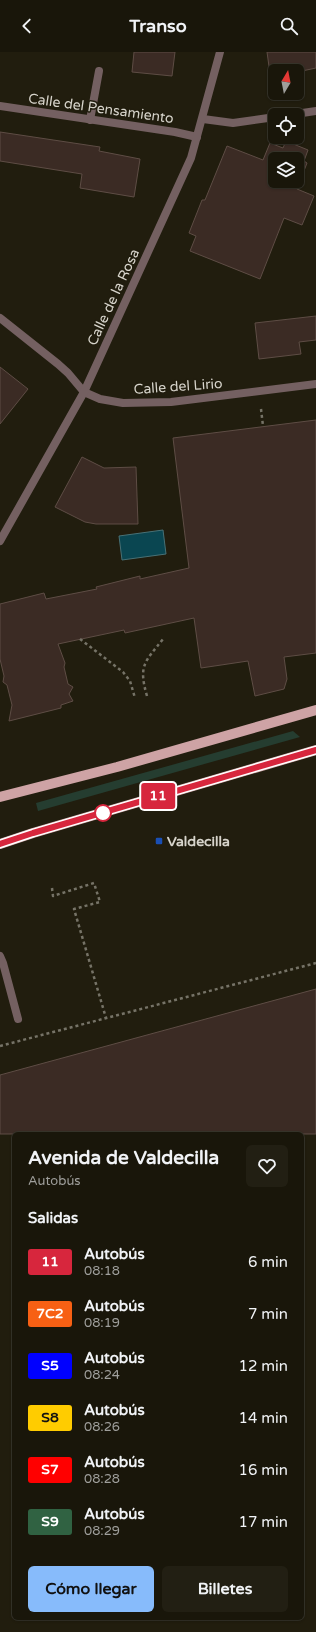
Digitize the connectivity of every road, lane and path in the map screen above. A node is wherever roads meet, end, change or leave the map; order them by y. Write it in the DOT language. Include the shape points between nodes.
graph roads {
  1 [pos="220,52"];
  2 [pos="99,71"];
  3 [pos="0,106"];
  4 [pos="316,111"];
  5 [pos="304,113"];
  6 [pos="268,118"];
  7 [pos="203,119"];
  8 [pos="90,120"];
  9 [pos="197,137"];
  10 [pos="0,318"];
  11 [pos="316,384"];
  12 [pos="84,392"];
  13 [pos="0,541"];
  14 [pos="80,638"];
  15 [pos="163,639"];
  16 [pos="147,696"];
  17 [pos="135,698"];
  18 [pos="316,710"];
  19 [pos="316,750"];
  20 [pos="0,797"];
  21 [pos="0,844"];
  22 [pos="52,888"];
  23 [pos="0,956"];
  24 [pos="316,963"];
  25 [pos="106,1018"];
  26 [pos="18,1019"];
  27 [pos="0,1046"];
  1 -- 7 [label="street, Calle de la Rosa"];
  2 -- 8 [label="street"];
  3 -- 8 [label="street, Calle del Pensamiento"];
  4 -- 5 [label="street"];
  6 -- 7 [label="street" via="233,123"];
  7 -- 9 [label="street, Calle de la Rosa"];
  8 -- 9 [label="street, Calle del Pensamiento"];
  9 -- 12 [label="street, Calle de la Rosa" via="191,158"];
  10 -- 12 [label="street, Calle del Lirio" via="58,364"];
  11 -- 12 [label="street, Calle del Lirio" via="171,402 123,403 100,399"];
  12 -- 13 [label="street, Calle de la Rosa"];
  14 -- 17 [label="path" via="123,672 130,681"];
  15 -- 16 [label="path" via="145,662 142,674"];
  18 -- 20 [label="main road" via="117,767"];
  19 -- 21 [label="main road"];
  22 -- 25 [label="path" via="53,896 94,883 100,902 74,909"];
  23 -- 26 [label="street"];
  24 -- 25 [label="path"];
  25 -- 27 [label="path"];
}
